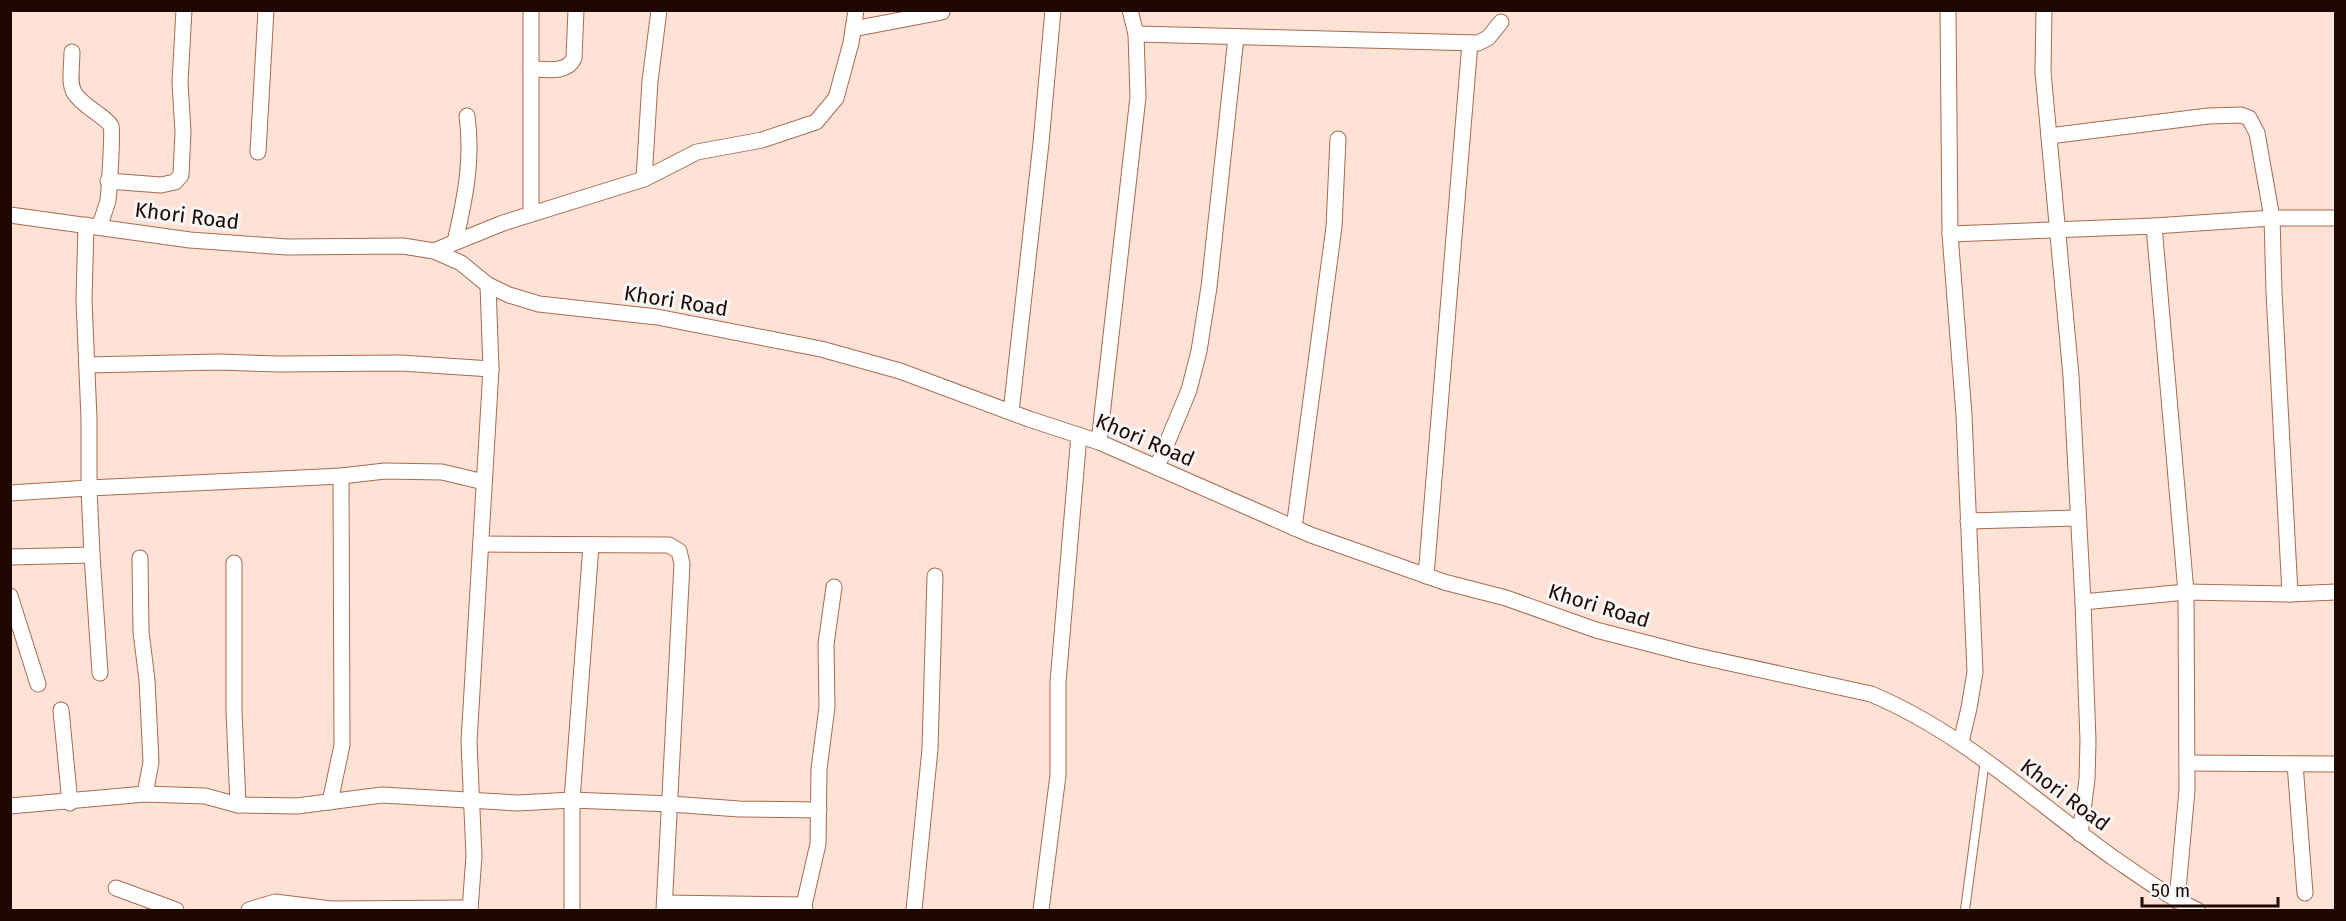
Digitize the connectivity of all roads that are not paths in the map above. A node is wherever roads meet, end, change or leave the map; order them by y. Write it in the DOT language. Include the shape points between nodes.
graph roads {
  1 [pos="184,10"];
  2 [pos="266,10"];
  3 [pos="531,10"];
  4 [pos="576,10"];
  5 [pos="659,10"];
  6 [pos="856,10"];
  7 [pos="1053,10"];
  8 [pos="1130,10"];
  9 [pos="1948,10"];
  10 [pos="2044,10"];
  11 [pos="942,12"];
  12 [pos="1501,22"];
  13 [pos="853,29"];
  14 [pos="1136,34"];
  15 [pos="1236,37"];
  16 [pos="1470,43"];
  17 [pos="72,52"];
  18 [pos="531,69"];
  19 [pos="467,116"];
  20 [pos="2049,136"];
  21 [pos="1338,139"];
  22 [pos="258,152"];
  23 [pos="644,179"];
  24 [pos="108,181"];
  25 [pos="531,214"];
  26 [pos="10,215"];
  27 [pos="2272,218"];
  28 [pos="2336,218"];
  29 [pos="93,226"];
  30 [pos="2154,226"];
  31 [pos="2057,230"];
  32 [pos="1950,234"];
  33 [pos="455,242"];
  34 [pos="434,250"];
  35 [pos="488,285"];
  36 [pos="87,365"];
  37 [pos="491,369"];
  38 [pos="1011,412"];
  39 [pos="1079,435"];
  40 [pos="1099,442"];
  41 [pos="1157,467"];
  42 [pos="341,476"];
  43 [pos="484,482"];
  44 [pos="89,488"];
  45 [pos="10,493"];
  46 [pos="2078,518"];
  47 [pos="1968,521"];
  48 [pos="1294,528"];
  49 [pos="481,544"];
  50 [pos="591,545"];
  51 [pos="92,555"];
  52 [pos="10,557"];
  53 [pos="140,558"];
  54 [pos="234,562"];
  55 [pos="935,576"];
  56 [pos="1426,576"];
  57 [pos="834,587"];
  58 [pos="2186,592"];
  59 [pos="2336,592"];
  60 [pos="2290,594"];
  61 [pos="10,596"];
  62 [pos="2082,602"];
  63 [pos="100,674"];
  64 [pos="38,684"];
  65 [pos="62,710"];
  66 [pos="1961,742"];
  67 [pos="1985,760"];
  68 [pos="2187,763"];
  69 [pos="2295,764"];
  70 [pos="2336,764"];
  71 [pos="145,794"];
  72 [pos="471,800"];
  73 [pos="572,800"];
  74 [pos="70,802"];
  75 [pos="330,802"];
  76 [pos="671,804"];
  77 [pos="238,805"];
  78 [pos="10,806"];
  79 [pos="819,810"];
  80 [pos="2080,834"];
  81 [pos="116,888"];
  82 [pos="2304,893"];
  83 [pos="2177,901"];
  84 [pos="664,907"];
  85 [pos="805,908"];
  86 [pos="470,909"];
  87 [pos="176,910"];
  88 [pos="249,910"];
  89 [pos="572,910"];
  90 [pos="914,910"];
  91 [pos="1041,910"];
  92 [pos="1965,910"];
  93 [pos="2197,910"];
  1 -- 24 [label="street" via="181,175 175,182 161,185"];
  2 -- 22 [label="street"];
  3 -- 18 [label="street"];
  4 -- 18 [label="street" via="571,65 563,69"];
  5 -- 23 [label="street"];
  6 -- 13 [label="street"];
  7 -- 38 [label="street"];
  8 -- 14 [label="street"];
  9 -- 32 [label="street"];
  10 -- 20 [label="street" via="2043,72"];
  11 -- 13 [label="street"];
  12 -- 16 [label="street" via="1488,38"];
  13 -- 23 [label="street" via="836,98 816,122 762,140 697,152"];
  14 -- 15 [label="street"];
  14 -- 40 [label="street" via="1138,97"];
  15 -- 16 [label="street"];
  15 -- 41 [label="street" via="1199,351 1189,390"];
  16 -- 56 [label="street"];
  17 -- 24 [label="street" via="73,93 111,127"];
  18 -- 25 [label="street"];
  19 -- 33 [label="street" via="469,168"];
  20 -- 27 [label="street" via="2241,115 2249,118 2257,133"];
  20 -- 31 [label="street"];
  21 -- 48 [label="street" via="1334,226"];
  23 -- 25 [label="street"];
  24 -- 29 [label="street" via="108,198"];
  25 -- 33 [label="street"];
  26 -- 29 [label="street, Khori Road"];
  27 -- 28 [label="street"];
  27 -- 30 [label="street"];
  27 -- 60 [label="street"];
  29 -- 34 [label="street, Khori Road" via="266,246 403,246"];
  29 -- 36 [label="street" via="84,300"];
  30 -- 31 [label="street"];
  30 -- 58 [label="street"];
  31 -- 32 [label="street"];
  31 -- 46 [label="street" via="2071,376"];
  32 -- 47 [label="street"];
  33 -- 34 [label="street"];
  34 -- 35 [label="street, Khori Road" via="461,263"];
  35 -- 37 [label="street"];
  35 -- 38 [label="street, Khori Road" via="539,304 657,317 822,348 900,371"];
  36 -- 37 [label="street" via="401,363"];
  36 -- 44 [label="street"];
  37 -- 43 [label="street"];
  38 -- 39 [label="street, Khori Road"];
  39 -- 40 [label="street, Khori Road"];
  39 -- 91 [label="street" via="1058,682 1058,775"];
  40 -- 41 [label="street, Khori Road"];
  41 -- 48 [label="street, Khori Road"];
  42 -- 43 [label="street" via="385,471 442,472"];
  42 -- 44 [label="street"];
  42 -- 75 [label="street" via="342,745"];
  43 -- 49 [label="street"];
  44 -- 45 [label="street"];
  44 -- 51 [label="street"];
  46 -- 47 [label="street"];
  46 -- 62 [label="street"];
  47 -- 66 [label="street" via="1975,672"];
  48 -- 56 [label="street, Khori Road"];
  49 -- 50 [label="street"];
  49 -- 72 [label="street" via="469,742"];
  50 -- 73 [label="street"];
  50 -- 76 [label="street" via="669,545 679,551 682,564"];
  51 -- 52 [label="street"];
  51 -- 63 [label="street"];
  53 -- 71 [label="street" via="151,762"];
  54 -- 77 [label="street" via="233,699"];
  55 -- 90 [label="street" via="930,749"];
  56 -- 66 [label="street, Khori Road" via="1506,598 1596,630 1871,694"];
  57 -- 79 [label="street" via="826,644 827,707 819,769"];
  58 -- 60 [label="street"];
  58 -- 62 [label="street"];
  58 -- 68 [label="street"];
  59 -- 60 [label="street"];
  61 -- 64 [label="street"];
  62 -- 80 [label="street" via="2088,741"];
  65 -- 74 [label="street"];
  66 -- 67 [label="street, Khori Road"];
  67 -- 80 [label="street, Khori Road"];
  67 -- 92 [label="lane"];
  68 -- 69 [label="street"];
  68 -- 83 [label="street"];
  69 -- 70 [label="street"];
  69 -- 82 [label="street"];
  71 -- 74 [label="street"];
  71 -- 77 [label="street" via="205,796"];
  72 -- 73 [label="street"];
  72 -- 75 [label="street" via="382,795"];
  72 -- 86 [label="street" via="474,856"];
  73 -- 76 [label="street"];
  73 -- 89 [label="street"];
  74 -- 78 [label="street"];
  75 -- 77 [label="street"];
  76 -- 79 [label="street" via="738,810"];
  76 -- 84 [label="street"];
  79 -- 85 [label="street" via="818,844"];
  80 -- 83 [label="street, Khori Road"];
  81 -- 87 [label="street"];
  83 -- 93 [label="street, Khori Road"];
  84 -- 85 [label="street"];
  86 -- 88 [label="street" via="331,909 275,902"];
}
